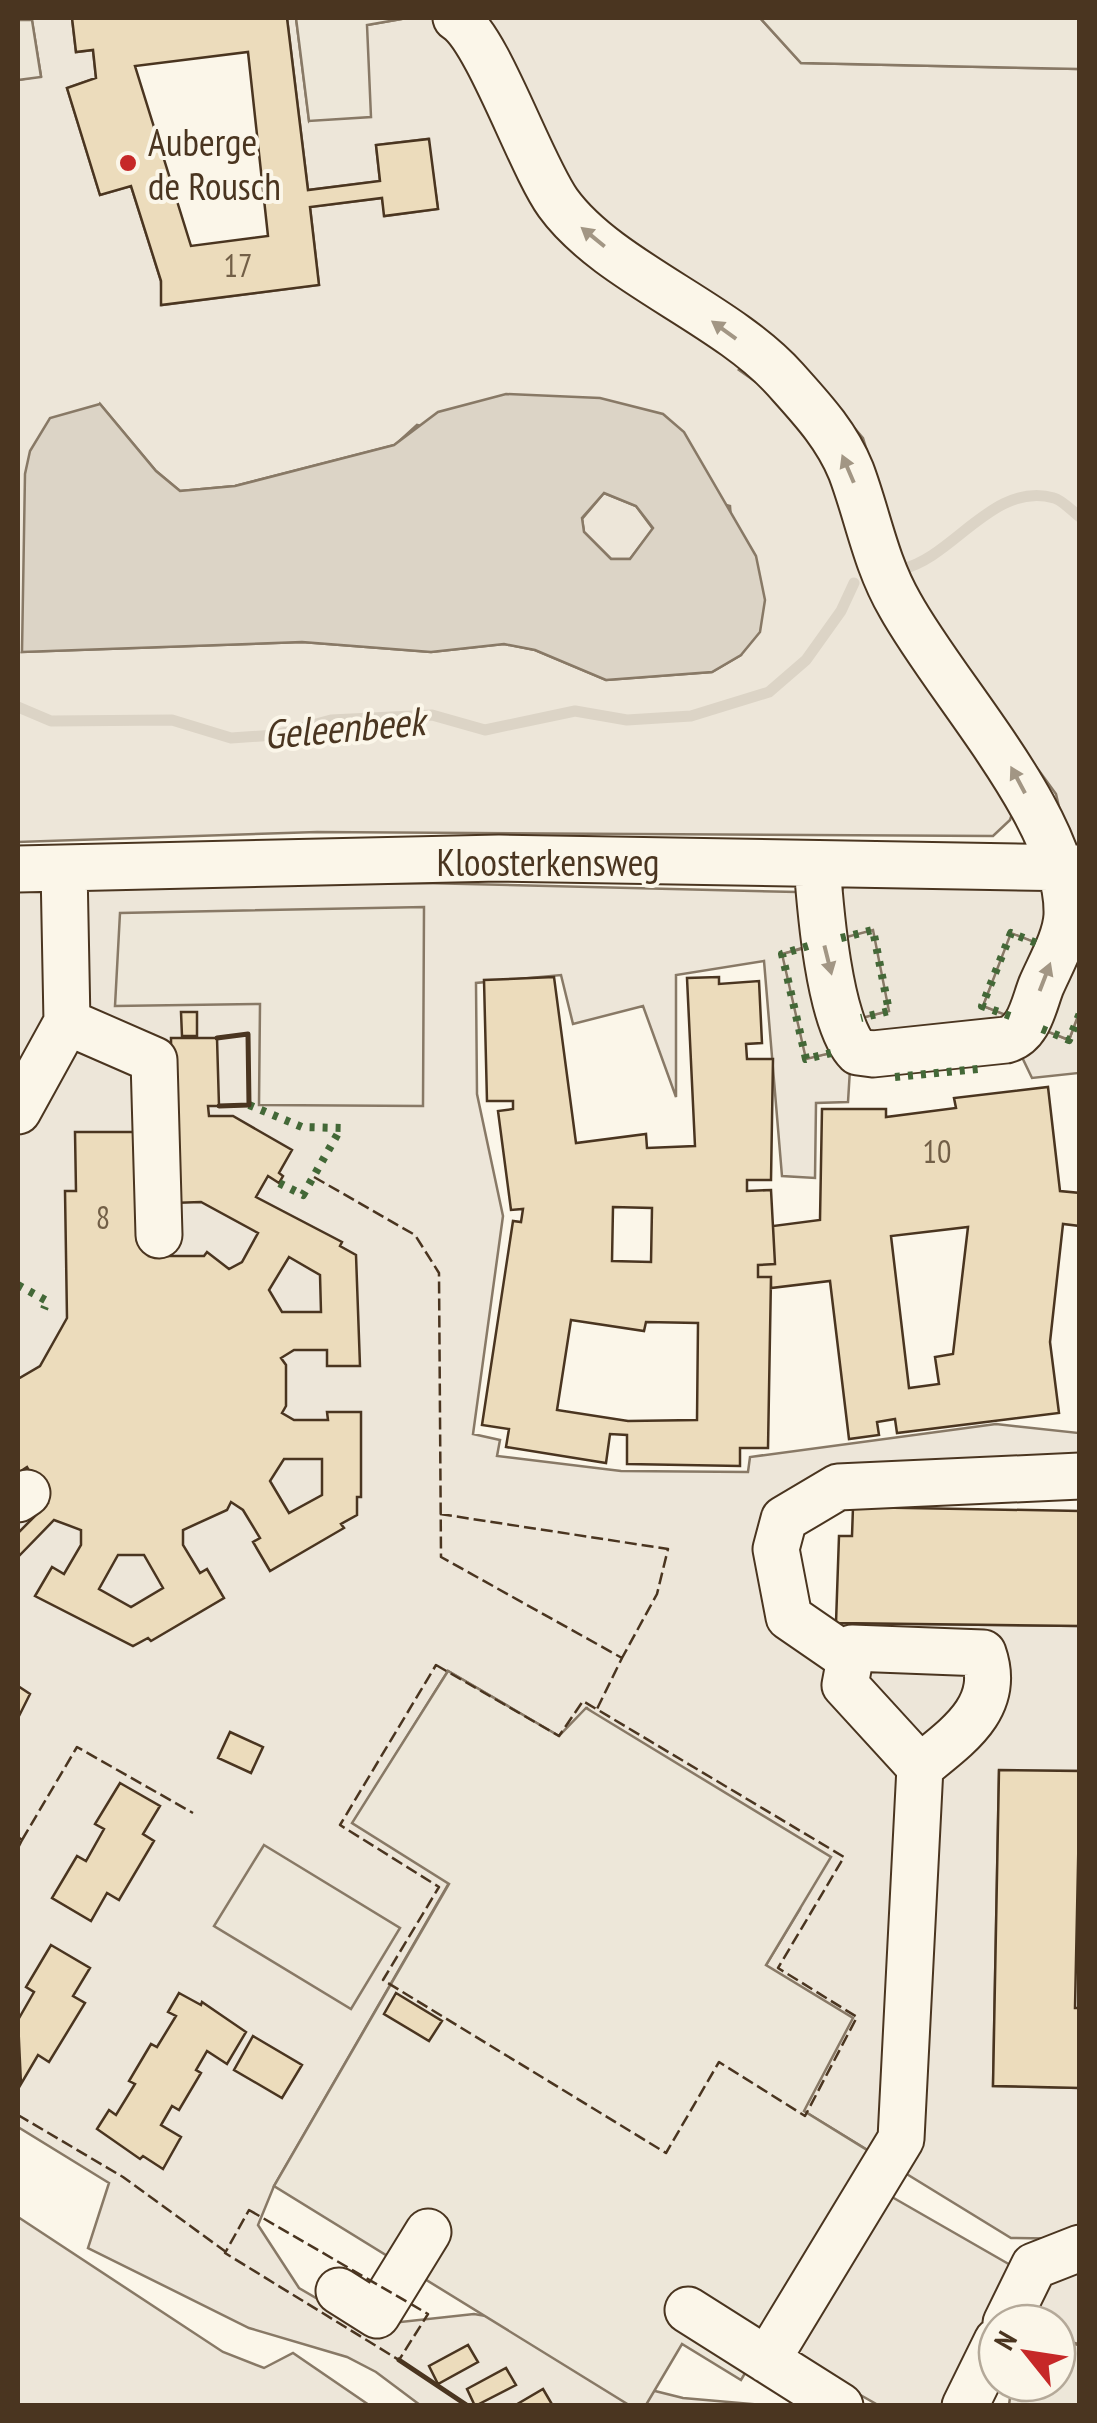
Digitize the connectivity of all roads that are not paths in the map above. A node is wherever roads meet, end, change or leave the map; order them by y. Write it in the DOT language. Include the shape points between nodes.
graph roads {
  1 [pos="456,18"];
  2 [pos="817,864"];
  3 [pos="64,868"];
  4 [pos="1069,868"];
  5 [pos="18,869"];
  6 [pos="67,1022"];
  7 [pos="18,1112"];
  8 [pos="159,1236"];
  9 [pos="1080,1476"];
  10 [pos="850,1659"];
  11 [pos="920,1767"];
  12 [pos="428,2232"];
  13 [pos="1080,2248"];
  14 [pos="339,2291"];
  15 [pos="1016,2303"];
  16 [pos="688,2310"];
  17 [pos="768,2360"];
  18 [pos="977,2382"];
  19 [pos="840,2406"];
  20 [pos="965,2406"];
  4 -- 1 [label="street, one-way" via="1012,769 900,607 829,429 774,367 588,235 558,202 482,53"];
  2 -- 3 [label="street, Kloosterkensweg" via="499,858"];
  2 -- 4 [label="street, Kloosterkensweg"];
  2 -- 4 [label="street, one-way" via="823,942 846,1035 858,1052 872,1054 1006,1040 1024,1030 1067,919"];
  3 -- 5 [label="street, Kloosterkensweg"];
  3 -- 6 [label="street"];
  6 -- 7 [label="street"];
  6 -- 8 [label="street" via="154,1060"];
  9 -- 10 [label="street" via="838,1486 784,1520 776,1549 789,1617"];
  10 -- 11 [label="street" via="846,1685"];
  10 -- 11 [label="street" via="852,1648 983,1652 991,1676 980,1712"];
  11 -- 17 [label="street" via="900,2138"];
  12 -- 14 [label="street" via="376,2315"];
  13 -- 15 [label="street" via="1034,2266"];
  16 -- 17 [label="street"];
  17 -- 19 [label="street"];
  18 -- 20 [label="street"];
}
